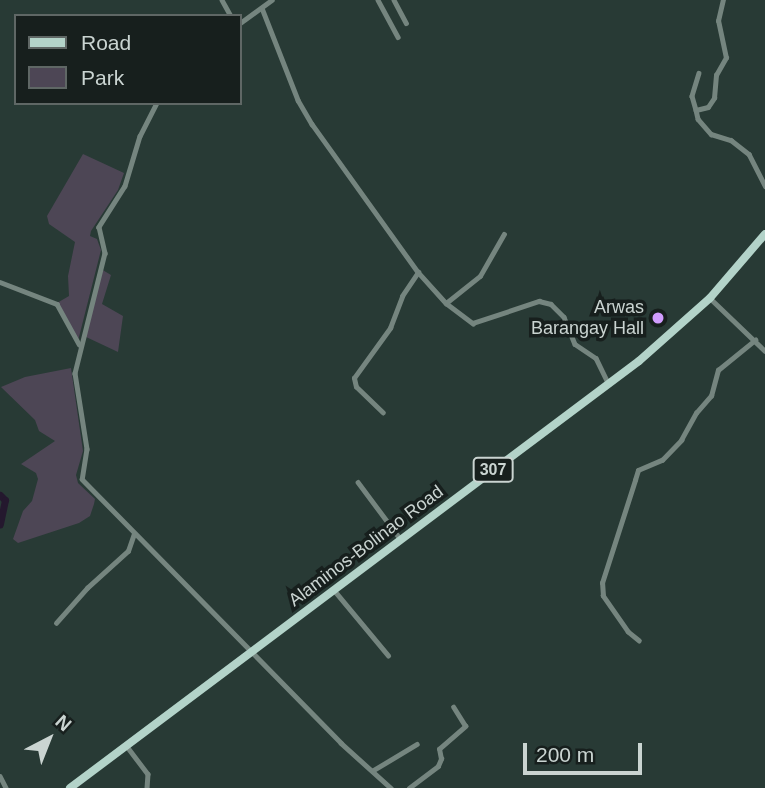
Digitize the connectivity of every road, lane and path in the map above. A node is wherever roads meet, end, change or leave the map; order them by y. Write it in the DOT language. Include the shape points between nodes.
graph roads {
  1 [pos="272,0"];
  2 [pos="378,0"];
  3 [pos="394,0"];
  4 [pos="723,0"];
  5 [pos="261,8"];
  6 [pos="242,22"];
  7 [pos="406,23"];
  8 [pos="398,37"];
  9 [pos="699,73"];
  10 [pos="156,105"];
  11 [pos="696,110"];
  12 [pos="765,186"];
  13 [pos="504,234"];
  14 [pos="765,234"];
  15 [pos="418,272"];
  16 [pos="0,282"];
  17 [pos="709,298"];
  18 [pos="446,303"];
  19 [pos="755,340"];
  20 [pos="80,345"];
  21 [pos="765,351"];
  22 [pos="609,383"];
  23 [pos="383,413"];
  24 [pos="358,482"];
  25 [pos="135,533"];
  26 [pos="401,540"];
  27 [pos="334,590"];
  28 [pos="56,623"];
  29 [pos="639,641"];
  30 [pos="252,651"];
  31 [pos="388,655"];
  32 [pos="453,707"];
  33 [pos="417,744"];
  34 [pos="126,745"];
  35 [pos="372,771"];
  36 [pos="0,776"];
  37 [pos="6,788"];
  38 [pos="69,788"];
  39 [pos="147,788"];
  40 [pos="391,788"];
  41 [pos="409,788"];
  1 -- 5 [label="street"];
  2 -- 8 [label="street"];
  3 -- 7 [label="street"];
  4 -- 11 [label="street" via="718,21 726,58 716,75 714,98 708,107"];
  5 -- 6 [label="street"];
  5 -- 15 [label="street" via="312,124"];
  9 -- 11 [label="street" via="692,96"];
  10 -- 20 [label="street" via="140,136 125,186 99,227 105,253"];
  11 -- 12 [label="street" via="711,134 731,140 749,154"];
  13 -- 18 [label="street" via="480,276"];
  14 -- 17 [label="main road, Alaminos-Bolinao Road / 307"];
  15 -- 18 [label="street"];
  15 -- 23 [label="street" via="402,296 390,328 354,379 356,387"];
  16 -- 20 [label="street" via="57,304"];
  17 -- 19 [label="street"];
  17 -- 22 [label="main road, Alaminos-Bolinao Road / 307"];
  18 -- 22 [label="street" via="473,323 539,301 551,304 564,317 575,344 598,361"];
  19 -- 21 [label="street"];
  19 -- 29 [label="street" via="718,370 711,396 681,440 662,460 638,470 602,583 603,596"];
  20 -- 25 [label="street" via="75,373 87,449 82,479"];
  22 -- 26 [label="main road, Alaminos-Bolinao Road / 307"];
  24 -- 26 [label="street"];
  25 -- 28 [label="street" via="128,551"];
  25 -- 30 [label="street"];
  26 -- 27 [label="main road, Alaminos-Bolinao Road / 307"];
  27 -- 30 [label="main road, Alaminos-Bolinao Road / 307"];
  27 -- 31 [label="street"];
  30 -- 34 [label="main road, Alaminos-Bolinao Road / 307"];
  30 -- 35 [label="street"];
  32 -- 41 [label="street" via="465,726 439,749 442,759 438,766"];
  33 -- 35 [label="street"];
  34 -- 38 [label="main road, Alaminos-Bolinao Road / 307"];
  34 -- 39 [label="street" via="148,775"];
  35 -- 40 [label="street"];
  36 -- 37 [label="street"];
}
